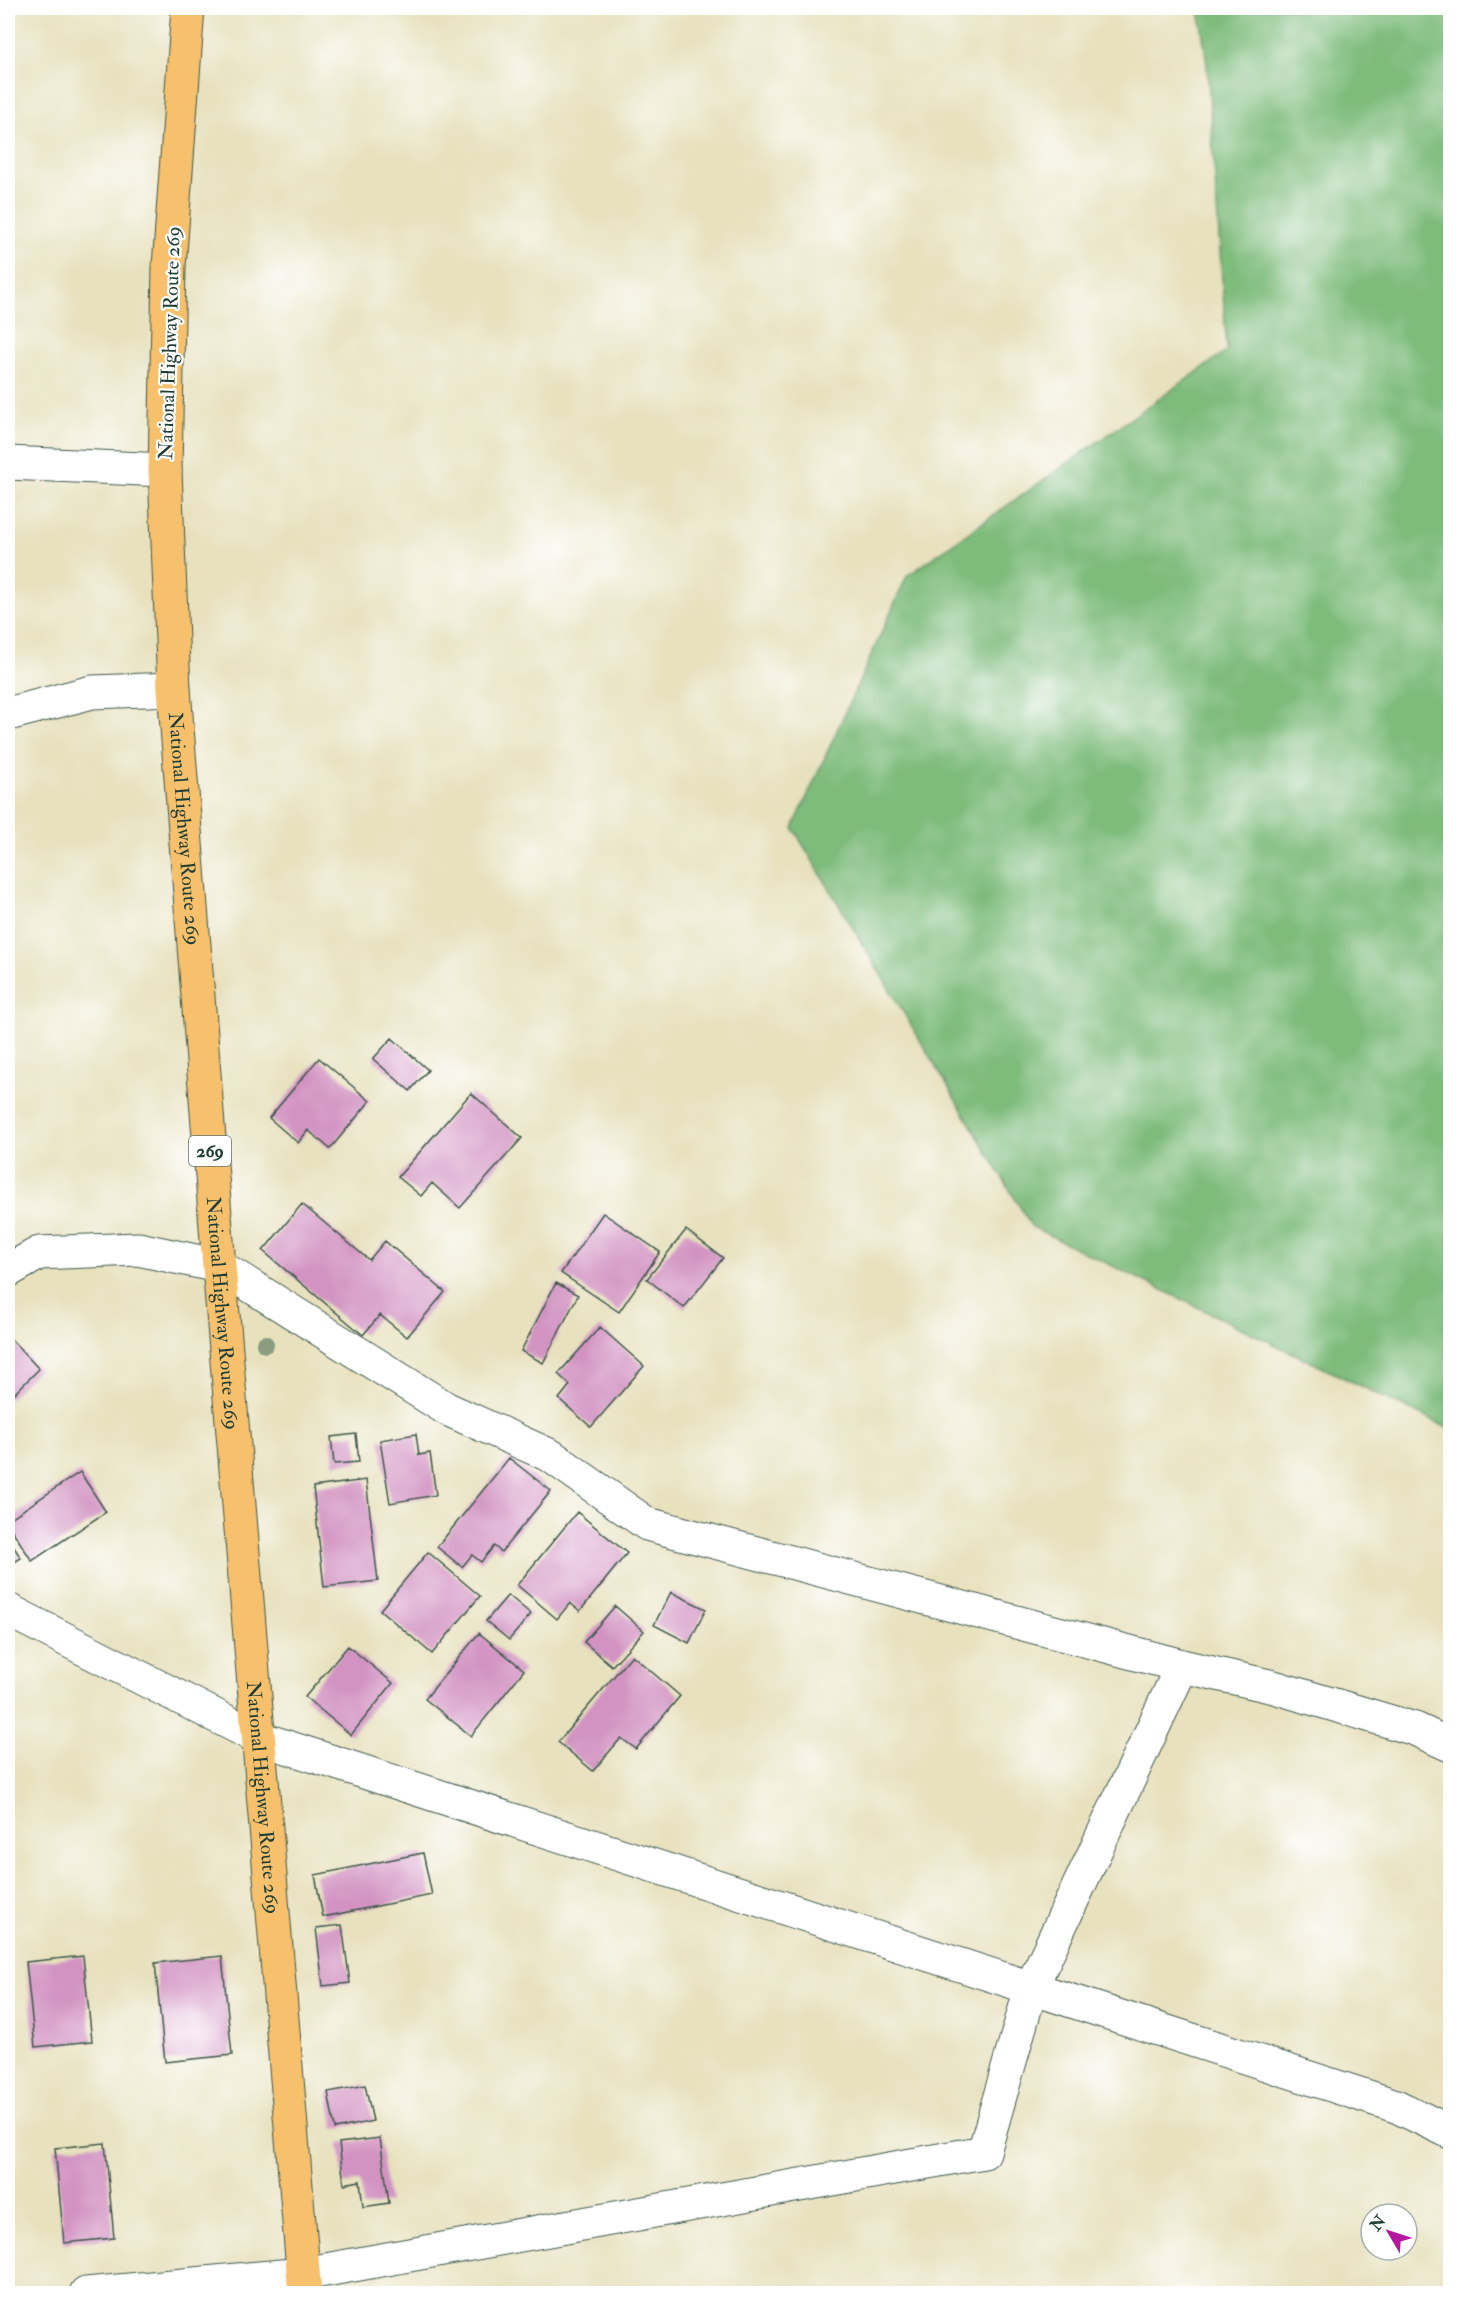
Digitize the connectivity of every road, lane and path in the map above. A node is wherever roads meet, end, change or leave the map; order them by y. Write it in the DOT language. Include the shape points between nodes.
graph roads {
  1 [pos="188,8"];
  2 [pos="8,463"];
  3 [pos="165,470"];
  4 [pos="174,689"];
  5 [pos="8,714"];
  6 [pos="9,1266"];
  7 [pos="219,1266"];
  8 [pos="8,1610"];
  9 [pos="1182,1666"];
  10 [pos="258,1738"];
  11 [pos="1450,1744"];
  12 [pos="1031,1988"];
  13 [pos="1450,2132"];
  14 [pos="304,2284"];
  15 [pos="86,2294"];
  1 -- 3 [label="highway, National Highway Route 269 / 269" via="169,267"];
  2 -- 3 [label="street"];
  3 -- 4 [label="highway, National Highway Route 269 / 269"];
  4 -- 5 [label="street" via="92,692"];
  4 -- 7 [label="highway, National Highway Route 269 / 269"];
  6 -- 7 [label="street" via="39,1253 138,1250"];
  7 -- 9 [label="street" via="447,1409 551,1456 647,1524"];
  7 -- 10 [label="highway, National Highway Route 269 / 269"];
  8 -- 10 [label="street"];
  9 -- 11 [label="street" via="1274,1687 1415,1729"];
  9 -- 12 [label="street"];
  10 -- 12 [label="street"];
  10 -- 14 [label="highway, National Highway Route 269 / 269"];
  12 -- 13 [label="street" via="1396,2106"];
  12 -- 14 [label="street" via="984,2152"];
  14 -- 15 [label="street"];
}
